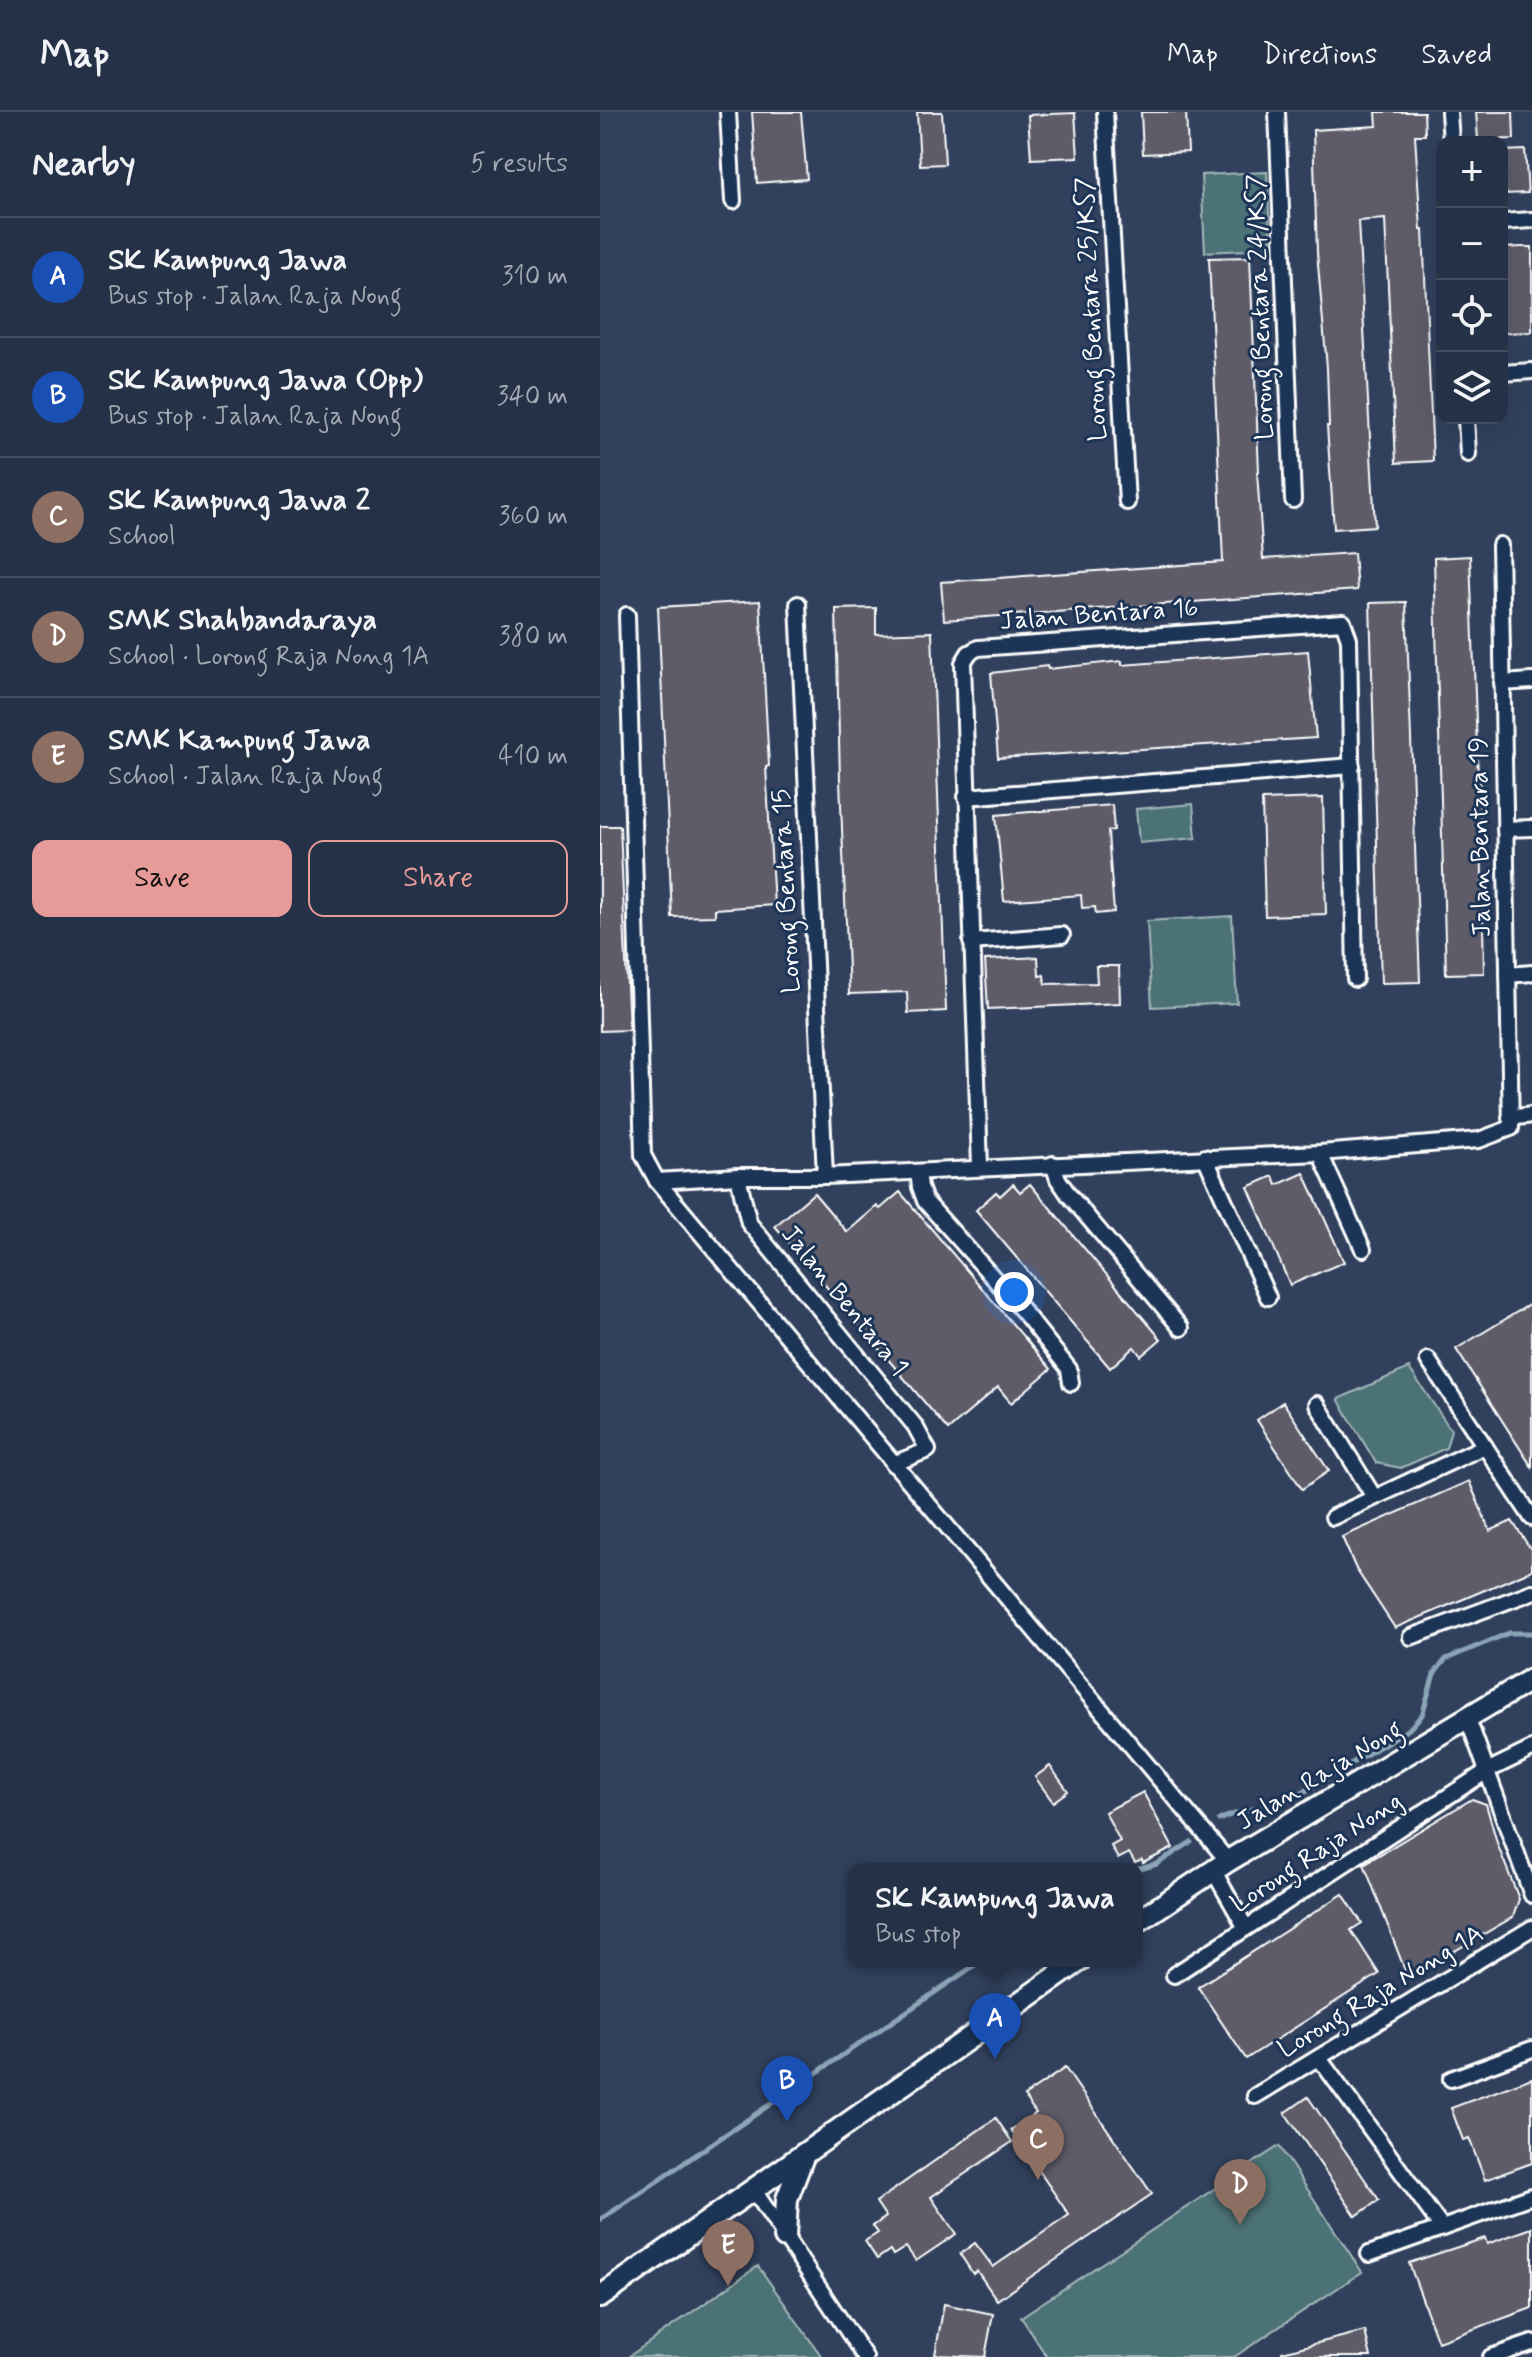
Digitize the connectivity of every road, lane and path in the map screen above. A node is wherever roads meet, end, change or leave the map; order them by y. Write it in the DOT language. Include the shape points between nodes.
graph roads {
  1 [pos="728,112"];
  2 [pos="1105,112"];
  3 [pos="1277,112"];
  4 [pos="1449,112"];
  5 [pos="1451,136"];
  6 [pos="733,201"];
  7 [pos="1532,220"];
  8 [pos="1508,222"];
  9 [pos="1532,371"];
  10 [pos="1508,373"];
  11 [pos="1466,424"];
  12 [pos="1468,454"];
  13 [pos="1293,500"];
  14 [pos="1127,502"];
  15 [pos="1500,545"];
  16 [pos="798,604"];
  17 [pos="627,615"];
  18 [pos="1532,681"];
  19 [pos="1502,683"];
  20 [pos="1352,766"];
  21 [pos="966,797"];
  22 [pos="1532,828"];
  23 [pos="1505,829"];
  24 [pos="1062,935"];
  25 [pos="971,942"];
  26 [pos="1532,973"];
  27 [pos="1508,975"];
  28 [pos="1355,979"];
  29 [pos="1532,1115"];
  30 [pos="1510,1123"];
  31 [pos="1320,1153"];
  32 [pos="1205,1157"];
  33 [pos="1053,1164"];
  34 [pos="980,1167"];
  35 [pos="918,1172"];
  36 [pos="738,1176"];
  37 [pos="825,1176"];
  38 [pos="657,1181"];
  39 [pos="1363,1249"];
  40 [pos="1268,1297"];
  41 [pos="1181,1328"];
  42 [pos="1428,1360"];
  43 [pos="1071,1383"];
  44 [pos="1317,1404"];
  45 [pos="1485,1446"];
  46 [pos="893,1464"];
  47 [pos="1374,1497"];
  48 [pos="1333,1517"];
  49 [pos="1532,1518"];
  50 [pos="1532,1592"];
  51 [pos="1411,1637"];
  52 [pos="1532,1679"];
  53 [pos="1468,1719"];
  54 [pos="1532,1749"];
  55 [pos="1487,1771"];
  56 [pos="1220,1866"];
  57 [pos="1532,1895"];
  58 [pos="1143,1918"];
  59 [pos="1246,1928"];
  60 [pos="1532,1928"];
  61 [pos="1070,1967"];
  62 [pos="1174,1975"];
  63 [pos="1532,2049"];
  64 [pos="1319,2058"];
  65 [pos="1451,2079"];
  66 [pos="1255,2096"];
  67 [pos="806,2150"];
  68 [pos="753,2189"];
  69 [pos="1532,2196"];
  70 [pos="1442,2228"];
  71 [pos="785,2237"];
  72 [pos="1369,2254"];
  73 [pos="600,2297"];
  74 [pos="1532,2343"];
  75 [pos="865,2357"];
  76 [pos="1491,2357"];
  1 -- 6 [label="street"];
  2 -- 14 [label="street, Lorong Bentara 25/KS7"];
  3 -- 13 [label="street, Lorong Bentara 24/KS7"];
  4 -- 5 [label="street"];
  7 -- 8 [label="street"];
  9 -- 10 [label="street"];
  11 -- 12 [label="street"];
  15 -- 19 [label="street, Jalan Bentara 19"];
  16 -- 37 [label="street, Lorong Bentara 15"];
  17 -- 38 [label="street" via="643,1155"];
  18 -- 19 [label="street"];
  19 -- 23 [label="street, Jalan Bentara 19"];
  20 -- 21 [label="street"];
  20 -- 21 [label="street, Jalan Bentara 16" via="1349,639 1343,622 978,648 963,663"];
  20 -- 28 [label="street, Jalan Bentara 16"];
  21 -- 25 [label="street, Jalan Bentara 16"];
  22 -- 23 [label="street"];
  23 -- 27 [label="street, Jalan Bentara 19"];
  24 -- 25 [label="street"];
  25 -- 34 [label="street, Jalan Bentara 16"];
  26 -- 27 [label="street"];
  27 -- 30 [label="street, Jalan Bentara 19"];
  29 -- 30 [label="street"];
  30 -- 31 [label="street" via="1479,1140"];
  31 -- 32 [label="street"];
  31 -- 39 [label="street"];
  32 -- 33 [label="street"];
  32 -- 40 [label="street"];
  33 -- 34 [label="street"];
  33 -- 41 [label="street" via="1069,1195"];
  34 -- 35 [label="street"];
  35 -- 37 [label="street"];
  35 -- 43 [label="street" via="925,1201 1022,1310 1069,1369"];
  36 -- 37 [label="street"];
  36 -- 38 [label="street"];
  36 -- 46 [label="street, Jalan Bentara 1" via="749,1223 915,1426 928,1450"];
  38 -- 46 [label="street"];
  42 -- 45 [label="street"];
  44 -- 47 [label="street"];
  45 -- 47 [label="street"];
  45 -- 49 [label="street"];
  46 -- 56 [label="street"];
  47 -- 48 [label="street"];
  50 -- 51 [label="street"];
  52 -- 53 [label="main road, Jalan Raja Nong"];
  53 -- 55 [label="street"];
  53 -- 56 [label="main road, Jalan Raja Nong"];
  54 -- 55 [label="street, Lorong Raja Nong"];
  55 -- 57 [label="street"];
  55 -- 59 [label="street, Lorong Raja Nong"];
  56 -- 58 [label="main road, Jalan Raja Nong"];
  56 -- 59 [label="street"];
  59 -- 62 [label="street, Lorong Raja Nong"];
  60 -- 64 [label="street, Lorong Raja Nong 1A"];
  61 -- 67 [label="main road"];
  63 -- 65 [label="street"];
  64 -- 66 [label="street, Lorong Raja Nong 1A"];
  64 -- 70 [label="street"];
  67 -- 68 [label="main road"];
  67 -- 71 [label="main road" via="787,2199"];
  68 -- 71 [label="street"];
  68 -- 73 [label="main road"];
  69 -- 70 [label="street"];
  70 -- 72 [label="street"];
  71 -- 75 [label="street"];
  74 -- 76 [label="street"];
}
